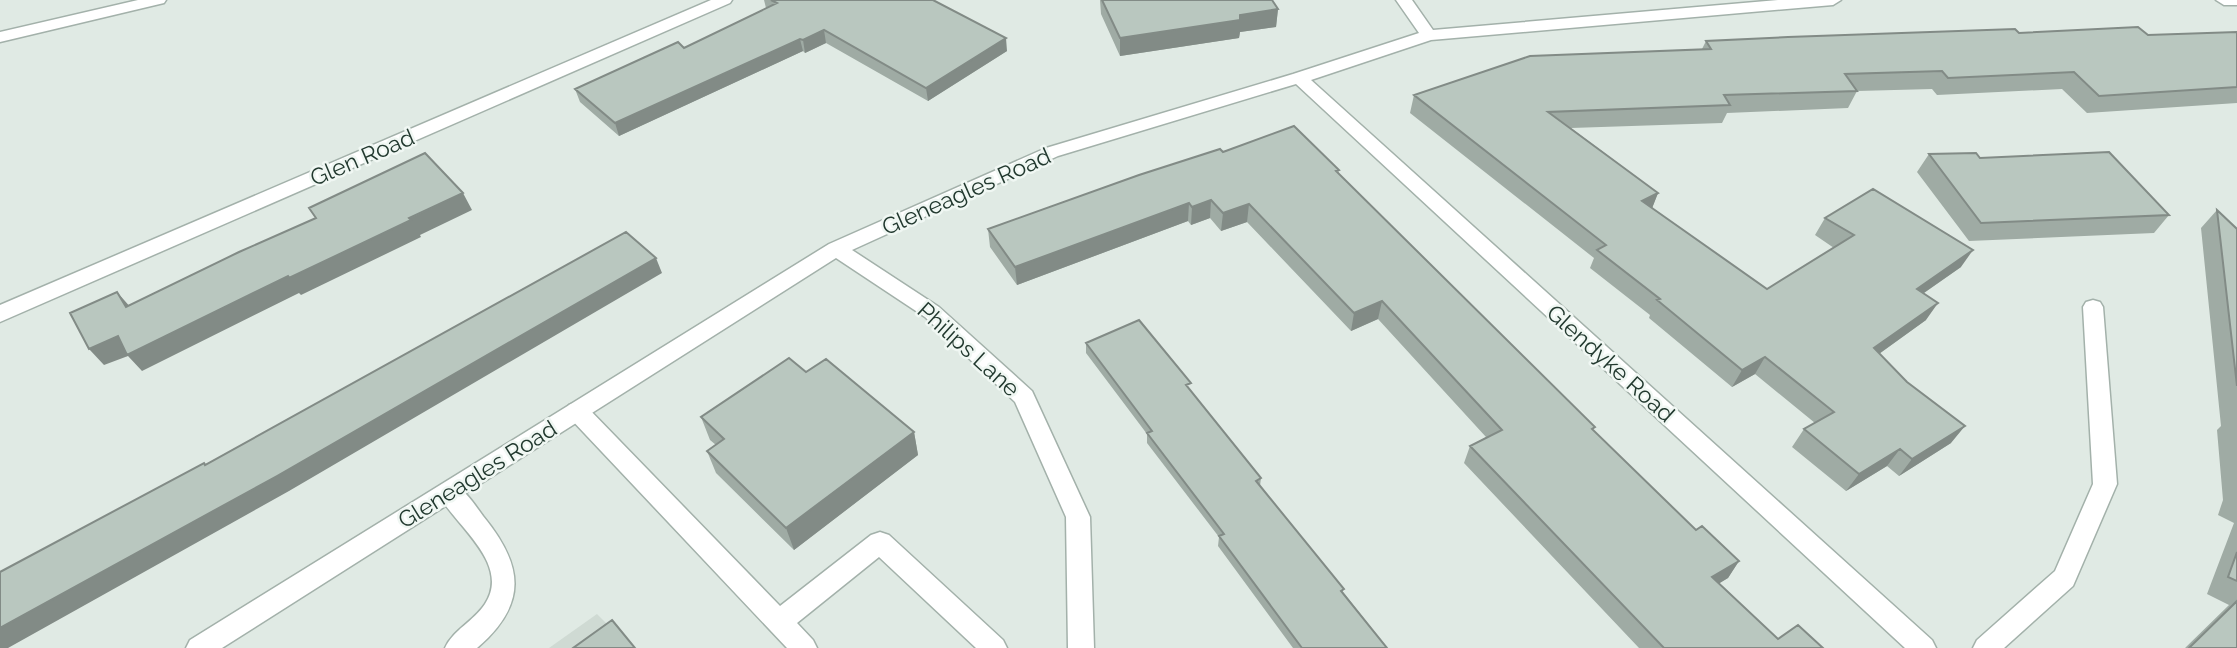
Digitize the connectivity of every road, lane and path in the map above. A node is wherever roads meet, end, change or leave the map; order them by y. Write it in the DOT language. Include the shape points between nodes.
graph roads {
  1 [pos="158,0"];
  2 [pos="724,0"];
  3 [pos="1404,0"];
  4 [pos="1833,0"];
  5 [pos="2224,0"];
  6 [pos="2237,0"];
  7 [pos="1429,34"];
  8 [pos="0,37"];
  9 [pos="1299,78"];
  10 [pos="836,249"];
  11 [pos="2093,307"];
  12 [pos="0,314"];
  13 [pos="577,411"];
  14 [pos="449,492"];
  15 [pos="779,622"];
  16 [pos="199,648"];
  17 [pos="458,648"];
  18 [pos="804,648"];
  19 [pos="994,648"];
  20 [pos="1081,648"];
  21 [pos="1923,648"];
  22 [pos="1986,648"];
  1 -- 8 [label="street"];
  2 -- 12 [label="street, Glen Road"];
  3 -- 7 [label="street"];
  4 -- 7 [label="street, Gleneagles Road"];
  5 -- 6 [label="street"];
  7 -- 9 [label="street, Gleneagles Road"];
  9 -- 10 [label="street, Gleneagles Road" via="1052,152"];
  9 -- 21 [label="street, Glendyke Road"];
  10 -- 13 [label="street, Gleneagles Road"];
  10 -- 20 [label="street, Philips Lane" via="932,312 1024,397 1078,517"];
  11 -- 22 [label="street" via="2105,484 2064,578"];
  13 -- 14 [label="street, Gleneagles Road"];
  13 -- 15 [label="street"];
  14 -- 16 [label="street, Gleneagles Road"];
  14 -- 17 [label="street" via="485,535 506,580 489,619"];
  15 -- 18 [label="street"];
  15 -- 19 [label="street" via="880,542"];
}
